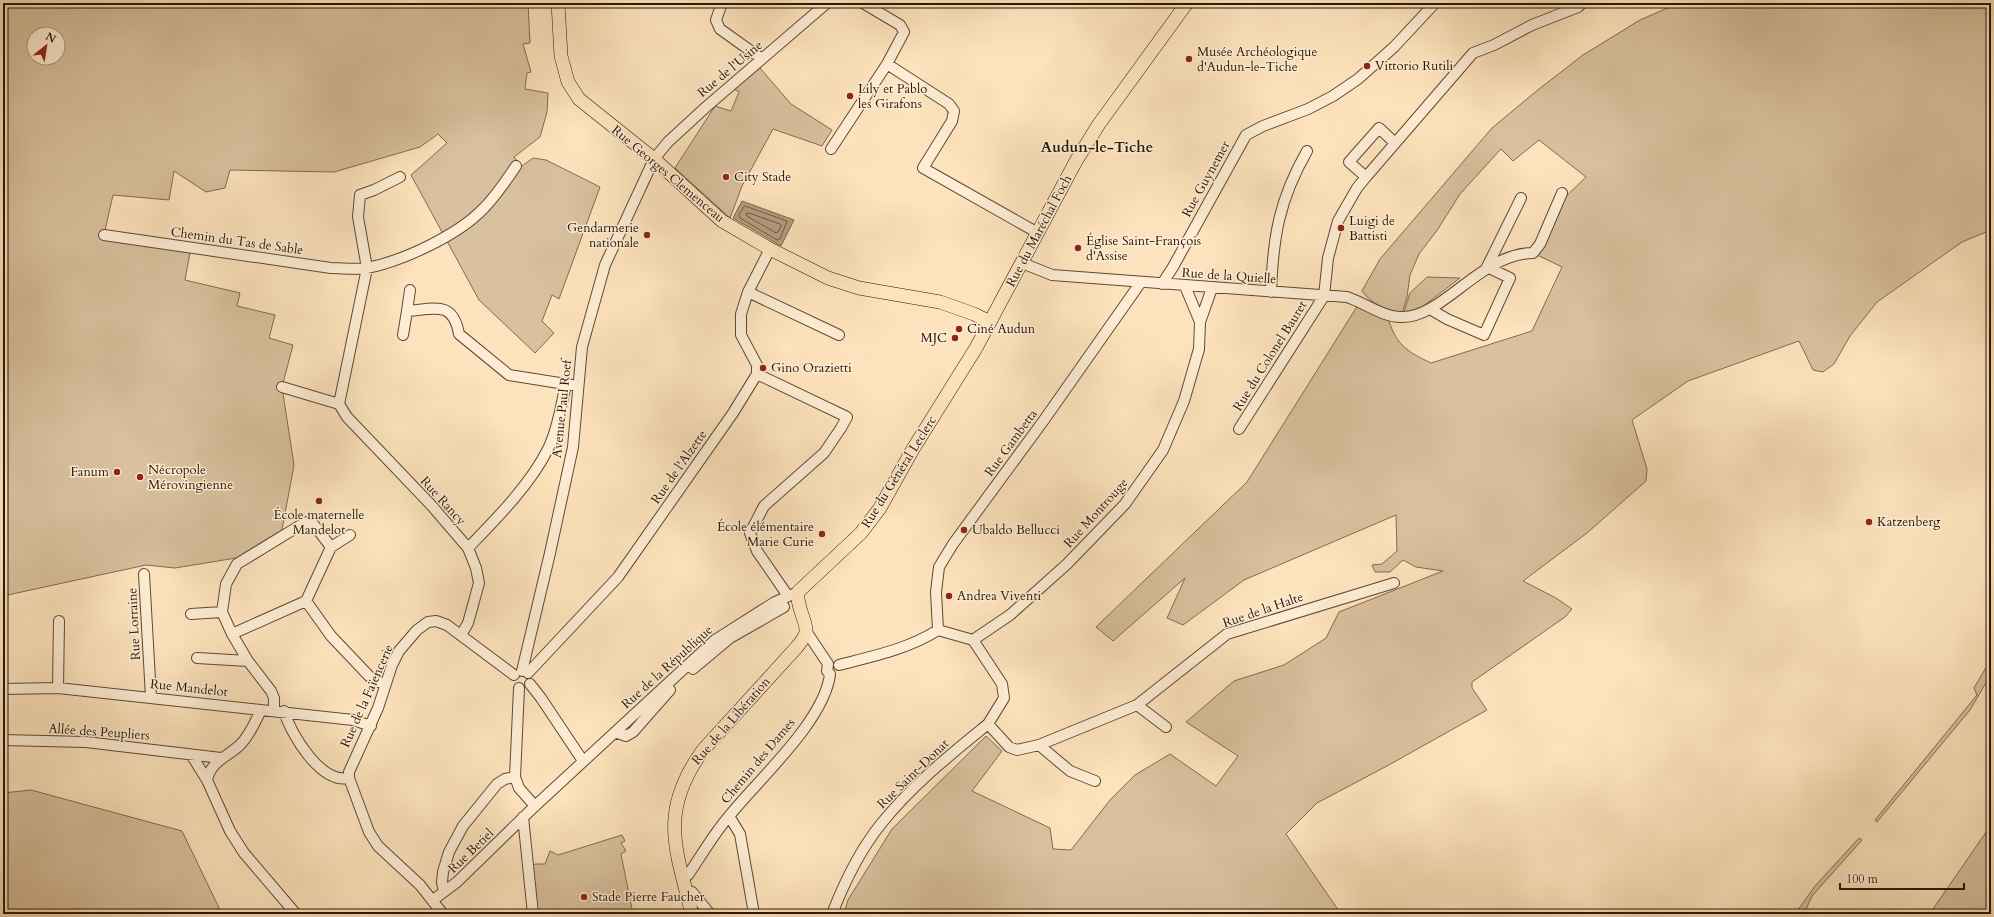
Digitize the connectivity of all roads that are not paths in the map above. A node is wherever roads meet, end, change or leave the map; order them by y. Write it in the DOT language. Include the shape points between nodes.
graph roads {
  1 [pos="558,3"];
  2 [pos="722,3"];
  3 [pos="827,3"];
  4 [pos="863,3"];
  5 [pos="1187,3"];
  6 [pos="1435,3"];
  7 [pos="1582,3"];
  8 [pos="762,59"];
  9 [pos="887,64"];
  10 [pos="1394,142"];
  11 [pos="831,149"];
  12 [pos="1307,151"];
  13 [pos="654,159"];
  14 [pos="516,166"];
  15 [pos="400,177"];
  16 [pos="1366,177"];
  17 [pos="1562,193"];
  18 [pos="1521,198"];
  19 [pos="1038,233"];
  20 [pos="104,235"];
  21 [pos="770,249"];
  22 [pos="1022,263"];
  23 [pos="1488,267"];
  24 [pos="367,268"];
  25 [pos="1141,282"];
  26 [pos="1162,284"];
  27 [pos="1185,286"];
  28 [pos="1212,288"];
  29 [pos="410,290"];
  30 [pos="748,292"];
  31 [pos="1271,292"];
  32 [pos="1324,296"];
  33 [pos="1001,301"];
  34 [pos="1430,309"];
  35 [pos="407,311"];
  36 [pos="990,322"];
  37 [pos="1200,322"];
  38 [pos="403,335"];
  39 [pos="839,335"];
  40 [pos="757,374"];
  41 [pos="566,384"];
  42 [pos="578,386"];
  43 [pos="282,387"];
  44 [pos="339,404"];
  45 [pos="561,407"];
  46 [pos="577,408"];
  47 [pos="1239,429"];
  48 [pos="350,536"];
  49 [pos="331,547"];
  50 [pos="468,548"];
  51 [pos="144,574"];
  52 [pos="1394,583"];
  53 [pos="787,599"];
  54 [pos="306,601"];
  55 [pos="222,612"];
  56 [pos="191,614"];
  57 [pos="59,621"];
  58 [pos="938,630"];
  59 [pos="806,631"];
  60 [pos="232,634"];
  61 [pos="461,634"];
  62 [pos="973,640"];
  63 [pos="197,658"];
  64 [pos="248,661"];
  65 [pos="829,669"];
  66 [pos="522,673"];
  67 [pos="386,684"];
  68 [pos="530,684"];
  69 [pos="58,688"];
  70 [pos="519,688"];
  71 [pos="3,689"];
  72 [pos="151,697"];
  73 [pos="1136,705"];
  74 [pos="261,710"];
  75 [pos="279,711"];
  76 [pos="988,724"];
  77 [pos="371,726"];
  78 [pos="1166,727"];
  79 [pos="3,740"];
  80 [pos="1039,745"];
  81 [pos="192,756"];
  82 [pos="221,758"];
  83 [pos="583,761"];
  84 [pos="515,777"];
  85 [pos="349,778"];
  86 [pos="207,780"];
  87 [pos="1095,781"];
  88 [pos="535,806"];
  89 [pos="729,816"];
  90 [pos="523,817"];
  91 [pos="682,876"];
  92 [pos="444,892"];
  93 [pos="686,892"];
  94 [pos="434,900"];
  95 [pos="296,914"];
  96 [pos="443,914"];
  97 [pos="533,914"];
  98 [pos="692,914"];
  99 [pos="710,914"];
  100 [pos="754,914"];
  101 [pos="832,914"];
  1 -- 13 [label="main road, Rue Georges Clemenceau" via="560,56 568,82 579,99 593,112"];
  2 -- 8 [label="street" via="716,20 720,29"];
  3 -- 8 [label="street, Rue de l'Usine"];
  4 -- 9 [label="street" via="900,25 904,32"];
  5 -- 19 [label="main road, Rue du Maréchal Foch" via="1106,112 1076,161"];
  6 -- 26 [label="street, Rue Guynemer" via="1394,47 1358,79 1308,109 1246,135 1174,267"];
  7 -- 10 [label="street" via="1472,53"];
  8 -- 13 [label="street, Rue de l'Usine" via="700,112"];
  9 -- 11 [label="street"];
  9 -- 19 [label="street" via="950,104 954,111 952,121 923,168"];
  10 -- 16 [label="street"];
  10 -- 16 [label="street" via="1379,128 1349,162"];
  12 -- 31 [label="street" via="1293,176 1283,203 1272,251"];
  13 -- 21 [label="main road, Rue Georges Clemenceau" via="722,221"];
  13 -- 42 [label="street, Avenue Paul Roef" via="604,266 585,335"];
  14 -- 24 [label="street, Chemin du Tas de Sable" via="483,210 468,223 412,253"];
  15 -- 24 [label="street" via="360,195 358,217"];
  16 -- 32 [label="street" via="1356,188 1338,221 1328,258"];
  17 -- 23 [label="street, Rue de la Quielle" via="1540,244 1533,253 1525,253"];
  18 -- 23 [label="street"];
  19 -- 22 [label="main road, Rue du Maréchal Foch"];
  20 -- 24 [label="street, Chemin du Tas de Sable" via="331,268"];
  21 -- 30 [label="street"];
  21 -- 36 [label="main road, Rue Georges Clemenceau" via="828,278 859,288 940,302"];
  22 -- 25 [label="street, Rue de la Quielle" via="1052,275"];
  22 -- 33 [label="main road, Rue du Maréchal Foch"];
  23 -- 34 [label="street, Rue de la Quielle"];
  23 -- 34 [label="street" via="1510,278 1484,335"];
  24 -- 44 [label="street"];
  25 -- 26 [label="street, Rue de la Quielle"];
  25 -- 58 [label="street, Rue Gambetta" via="939,567 936,592"];
  26 -- 27 [label="street, Rue de la Quielle"];
  27 -- 28 [label="street, Rue de la Quielle"];
  27 -- 37 [label="street, Rue Montrouge"];
  28 -- 31 [label="street, Rue de la Quielle"];
  28 -- 37 [label="street, Rue Montrouge"];
  29 -- 35 [label="street"];
  30 -- 39 [label="street"];
  30 -- 40 [label="street" via="741,314 741,335 758,365"];
  31 -- 32 [label="street, Rue de la Quielle"];
  32 -- 34 [label="street, Rue de la Quielle" via="1364,303 1390,316 1412,317"];
  32 -- 47 [label="street, Rue du Colonel Bauret"];
  33 -- 36 [label="main road, Rue du Général Leclerc"];
  35 -- 38 [label="street"];
  35 -- 41 [label="street" via="441,308 457,320 459,334 509,375"];
  36 -- 53 [label="main road, Rue du Général Leclerc" via="880,508 861,533"];
  37 -- 62 [label="street, Rue Montrouge" via="1199,349 1184,401 1163,450 1125,504 1067,564 1010,615"];
  40 -- 53 [label="street" via="847,417 824,453 764,506 750,533 757,551"];
  40 -- 66 [label="street, Rue de l'Alzette" via="733,413 618,577"];
  41 -- 42 [label="street"];
  41 -- 45 [label="street"];
  42 -- 46 [label="street, Avenue Paul Roef"];
  43 -- 44 [label="street"];
  44 -- 50 [label="street, Rue Rancy" via="347,417 432,506"];
  45 -- 46 [label="street"];
  45 -- 50 [label="street" via="548,448 536,468 502,513"];
  46 -- 66 [label="street, Avenue Paul Roef" via="574,447"];
  48 -- 49 [label="street"];
  49 -- 54 [label="street"];
  49 -- 55 [label="street" via="311,521 304,523 237,564 226,584"];
  50 -- 61 [label="street, Rue Rancy" via="479,582 468,623"];
  51 -- 72 [label="street, Rue Lorraine"];
  52 -- 73 [label="street, Rue de la Halte" via="1227,634"];
  53 -- 59 [label="main road" via="796,601"];
  53 -- 83 [label="street, Rue de la République" via="715,640"];
  54 -- 60 [label="street"];
  54 -- 67 [label="street" via="331,636 369,676"];
  55 -- 56 [label="street"];
  55 -- 60 [label="street"];
  57 -- 69 [label="street"];
  58 -- 62 [label="street"];
  58 -- 65 [label="street" via="925,639 898,650 839,665 838,673"];
  59 -- 65 [label="street"];
  59 -- 91 [label="main road, Rue de la Libération" via="796,648 703,750 690,768 680,788 674,810 674,833"];
  60 -- 64 [label="street"];
  61 -- 66 [label="street"];
  61 -- 67 [label="street, Rue de la Faïencerie" via="447,625 428,622 417,630 399,652"];
  62 -- 76 [label="street" via="1002,684 1004,698"];
  63 -- 64 [label="street"];
  64 -- 75 [label="street" via="271,691"];
  65 -- 89 [label="street, Chemin des Dames" via="829,686 821,703 798,735"];
  66 -- 68 [label="street" via="531,677"];
  66 -- 70 [label="street" via="513,681"];
  67 -- 77 [label="street, Rue de la Faïencerie"];
  68 -- 70 [label="street" via="523,689"];
  68 -- 83 [label="street"];
  69 -- 71 [label="street, Rue Mandelot"];
  69 -- 72 [label="street, Rue Mandelot"];
  70 -- 84 [label="street"];
  72 -- 74 [label="street, Rue Mandelot"];
  73 -- 78 [label="street"];
  73 -- 80 [label="street, Rue de la Halte"];
  74 -- 75 [label="street, Rue Mandelot"];
  74 -- 82 [label="street" via="250,734 240,745"];
  75 -- 77 [label="street, Rue Mandelot" via="353,720"];
  75 -- 85 [label="street" via="303,751 334,777 342,780"];
  76 -- 80 [label="street, Rue de la Halte" via="1009,747 1016,750"];
  76 -- 101 [label="street, Rue Saint-Donat" via="934,769 880,825 840,893"];
  77 -- 85 [label="street, Rue de la Faïencerie" via="350,766"];
  79 -- 81 [label="street, Allée des Peupliers" via="86,742"];
  80 -- 87 [label="street" via="1070,771"];
  81 -- 82 [label="street, Allée des Peupliers"];
  81 -- 86 [label="street"];
  82 -- 86 [label="street" via="209,772"];
  83 -- 88 [label="street, Rue de la République"];
  84 -- 88 [label="street" via="519,788"];
  84 -- 92 [label="street" via="497,784 463,826 449,852 443,872"];
  85 -- 94 [label="street" via="369,832 378,846"];
  86 -- 95 [label="street" via="230,832 244,853"];
  88 -- 90 [label="street, Rue Betiel"];
  89 -- 91 [label="street" via="688,875"];
  89 -- 100 [label="street, Chemin des Dames" via="740,834"];
  90 -- 92 [label="street, Rue Betiel"];
  90 -- 97 [label="street"];
  91 -- 93 [label="main road, Rue de la Libération"];
  92 -- 94 [label="street, Rue Betiel"];
  93 -- 98 [label="main road, Rue de la Libération"];
  93 -- 99 [label="street" via="692,892 699,898"];
  94 -- 96 [label="street"];
}
